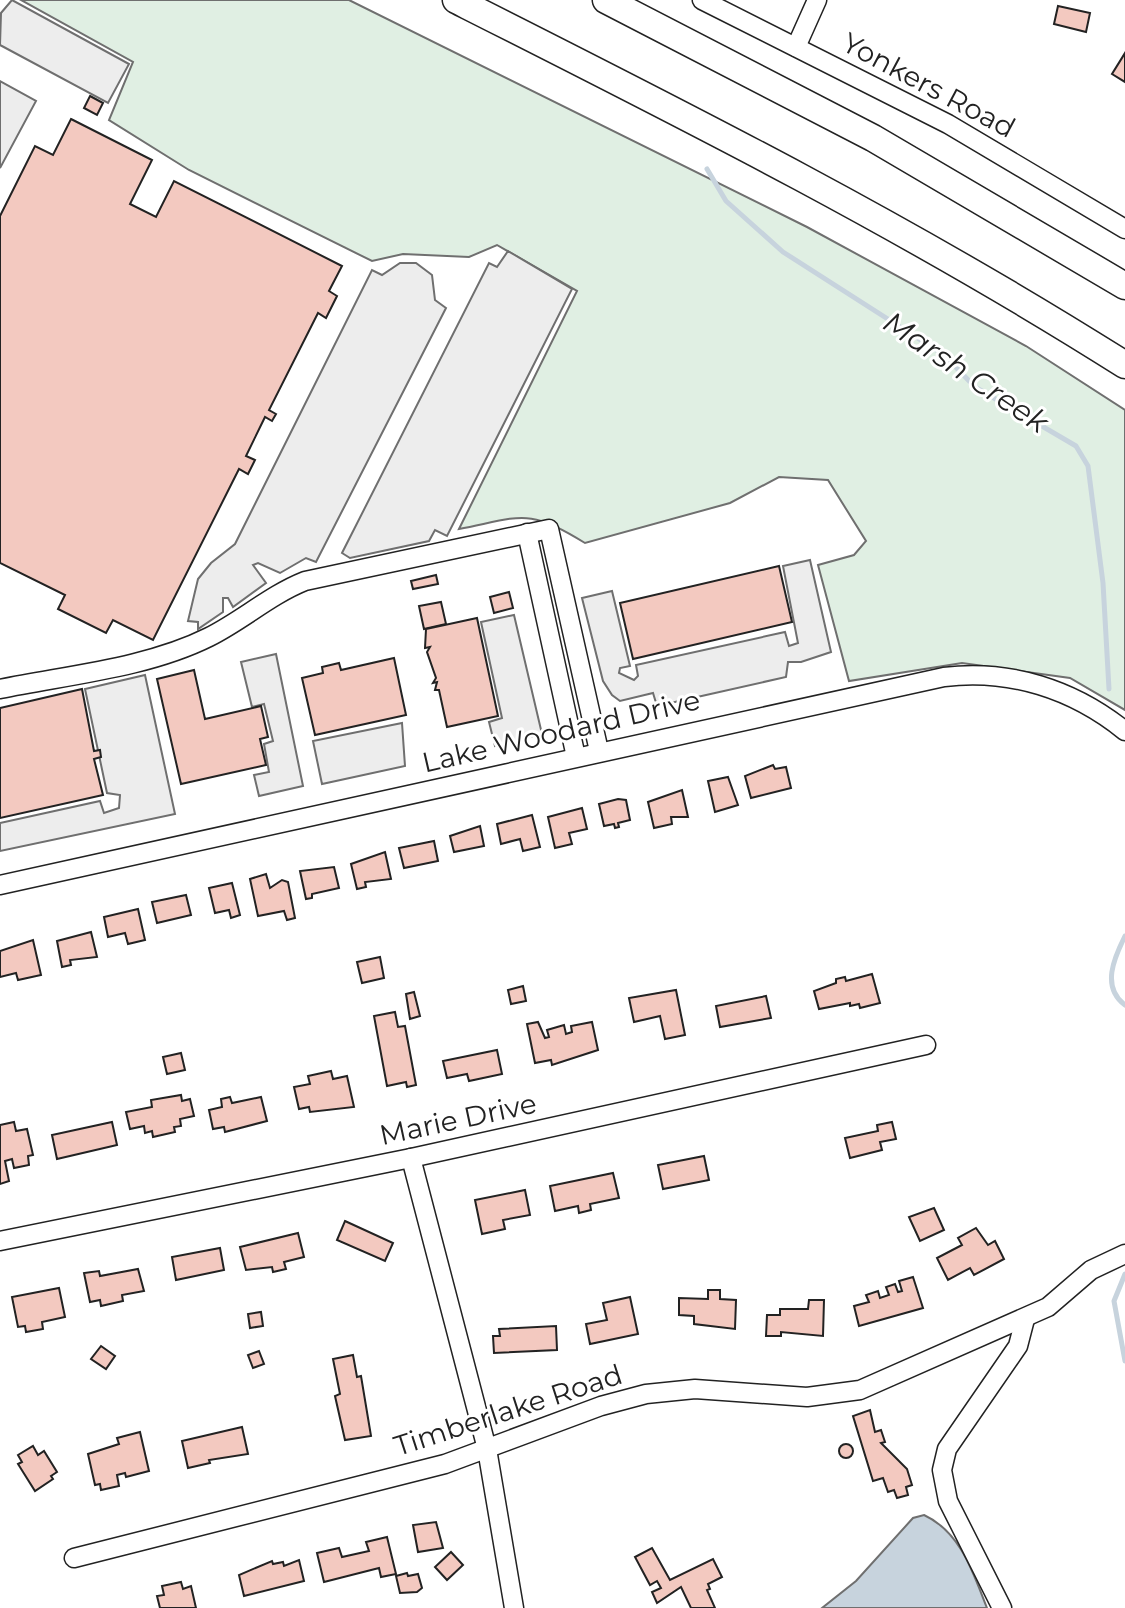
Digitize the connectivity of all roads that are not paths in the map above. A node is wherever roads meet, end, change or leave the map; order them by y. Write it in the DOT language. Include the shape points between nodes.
graph roads {
  1 [pos="456,0"];
  2 [pos="606,0"];
  3 [pos="702,0"];
  4 [pos="817,0"];
  5 [pos="796,47"];
  6 [pos="1125,229"];
  7 [pos="1125,286"];
  8 [pos="1125,365"];
  9 [pos="527,533"];
  10 [pos="0,689"];
  11 [pos="1125,731"];
  12 [pos="599,751"];
  13 [pos="576,757"];
  14 [pos="0,885"];
  15 [pos="926,1045"];
  16 [pos="411,1158"];
  17 [pos="0,1241"];
  18 [pos="1118,1256"];
  19 [pos="1025,1319"];
  20 [pos="487,1449"];
  21 [pos="74,1558"];
  22 [pos="514,1608"];
  23 [pos="1002,1608"];
  1 -- 8 [label="highway" via="832,191"];
  2 -- 7 [label="highway" via="873,138"];
  3 -- 5 [label="street, Yonkers Road"];
  4 -- 5 [label="street"];
  5 -- 6 [label="street, Yonkers Road" via="948,124"];
  9 -- 10 [label="street" via="305,581 175,651"];
  9 -- 12 [label="street" via="549,529"];
  9 -- 13 [label="street"];
  11 -- 12 [label="street, Lake Woodard Drive" via="1086,703 1045,686 968,674"];
  12 -- 13 [label="street, Lake Woodard Drive"];
  13 -- 14 [label="street, Lake Woodard Drive"];
  15 -- 16 [label="street, Marie Drive"];
  16 -- 17 [label="street, Marie Drive"];
  16 -- 20 [label="street"];
  18 -- 19 [label="street, Timberlake Road"];
  19 -- 20 [label="street, Timberlake Road" via="860,1390 807,1397 695,1389 646,1394"];
  19 -- 23 [label="street" via="1018,1346 947,1449 942,1470 948,1501"];
  20 -- 21 [label="street, Timberlake Road"];
  20 -- 22 [label="street"];
}
